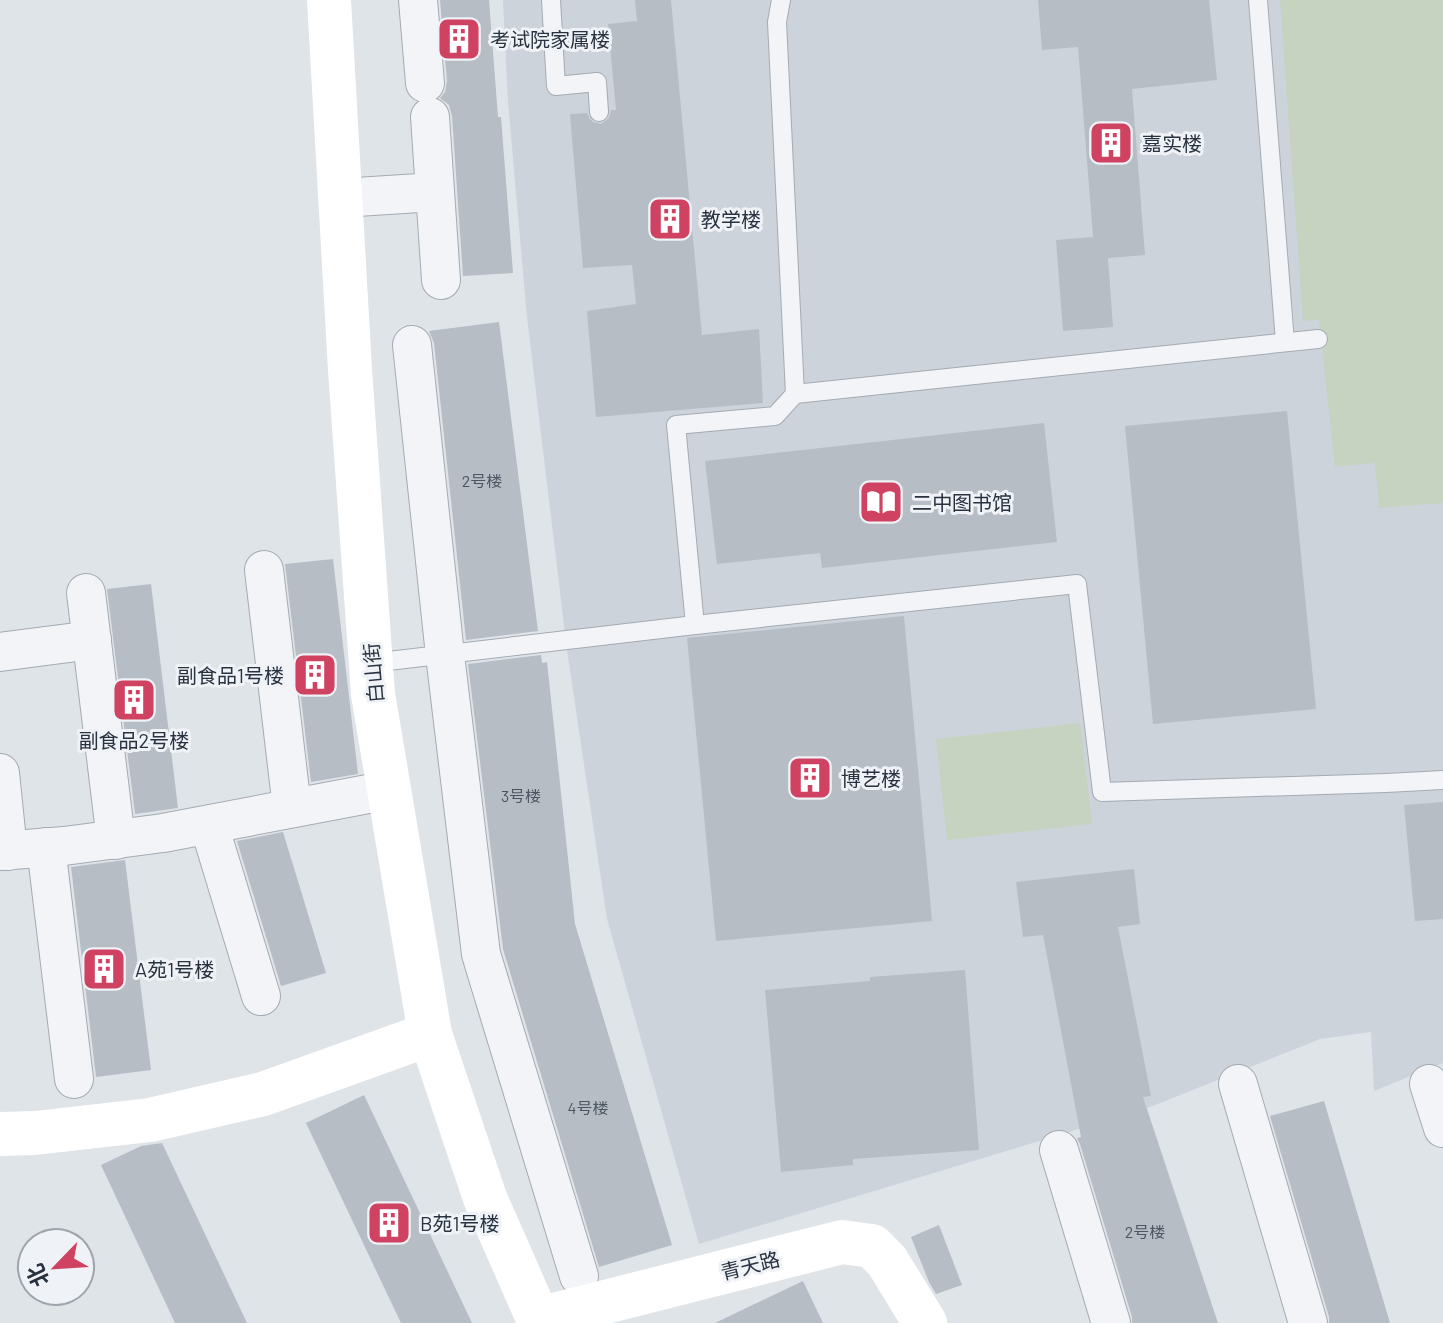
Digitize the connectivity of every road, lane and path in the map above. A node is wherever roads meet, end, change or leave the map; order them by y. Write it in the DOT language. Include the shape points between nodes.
graph roads {
  1 [pos="329,0"];
  2 [pos="418,0"];
  3 [pos="551,0"];
  4 [pos="781,0"];
  5 [pos="1258,0"];
  6 [pos="599,112"];
  7 [pos="435,192"];
  8 [pos="341,198"];
  9 [pos="441,280"];
  10 [pos="1318,339"];
  11 [pos="1285,342"];
  12 [pos="412,345"];
  13 [pos="795,394"];
  14 [pos="264,570"];
  15 [pos="86,593"];
  16 [pos="695,625"];
  17 [pos="92,640"];
  18 [pos="0,652"];
  19 [pos="445,655"];
  20 [pos="371,663"];
  21 [pos="0,773"];
  22 [pos="1443,780"];
  23 [pos="389,790"];
  24 [pos="292,808"];
  25 [pos="209,825"];
  26 [pos="116,840"];
  27 [pos="46,847"];
  28 [pos="4,851"];
  29 [pos="261,996"];
  30 [pos="430,1034"];
  31 [pos="74,1079"];
  32 [pos="1238,1084"];
  33 [pos="1429,1084"];
  34 [pos="1443,1128"];
  35 [pos="0,1134"];
  36 [pos="1059,1150"];
  37 [pos="579,1276"];
  38 [pos="539,1321"];
  39 [pos="925,1323"];
  40 [pos="1111,1323"];
  41 [pos="1308,1323"];
  1 -- 8 [label="main road, 白山街"];
  2 -- 7 [label="street"];
  3 -- 6 [label="lane" via="556,86 597,82"];
  4 -- 13 [label="lane" via="777,22"];
  5 -- 11 [label="lane"];
  7 -- 8 [label="street"];
  7 -- 9 [label="street"];
  8 -- 20 [label="main road, 白山街"];
  10 -- 11 [label="lane"];
  11 -- 13 [label="lane"];
  12 -- 19 [label="street"];
  13 -- 16 [label="lane" via="775,416 676,425"];
  14 -- 24 [label="street"];
  15 -- 17 [label="street"];
  16 -- 19 [label="lane"];
  16 -- 22 [label="lane" via="1077,584 1102,792"];
  17 -- 18 [label="street"];
  17 -- 26 [label="street"];
  19 -- 20 [label="lane"];
  19 -- 37 [label="street" via="481,954"];
  20 -- 23 [label="main road, 白山街"];
  21 -- 28 [label="street"];
  23 -- 24 [label="street"];
  23 -- 30 [label="main road, 白山街"];
  24 -- 25 [label="street"];
  25 -- 26 [label="street"];
  25 -- 29 [label="street"];
  26 -- 27 [label="street"];
  27 -- 28 [label="street"];
  27 -- 31 [label="street"];
  30 -- 35 [label="main road" via="221,1104 150,1120"];
  30 -- 38 [label="main road, 白山街" via="485,1198"];
  32 -- 41 [label="street"];
  33 -- 34 [label="street"];
  36 -- 40 [label="street"];
  38 -- 39 [label="main road, 青天路" via="842,1242 872,1246"];
}
